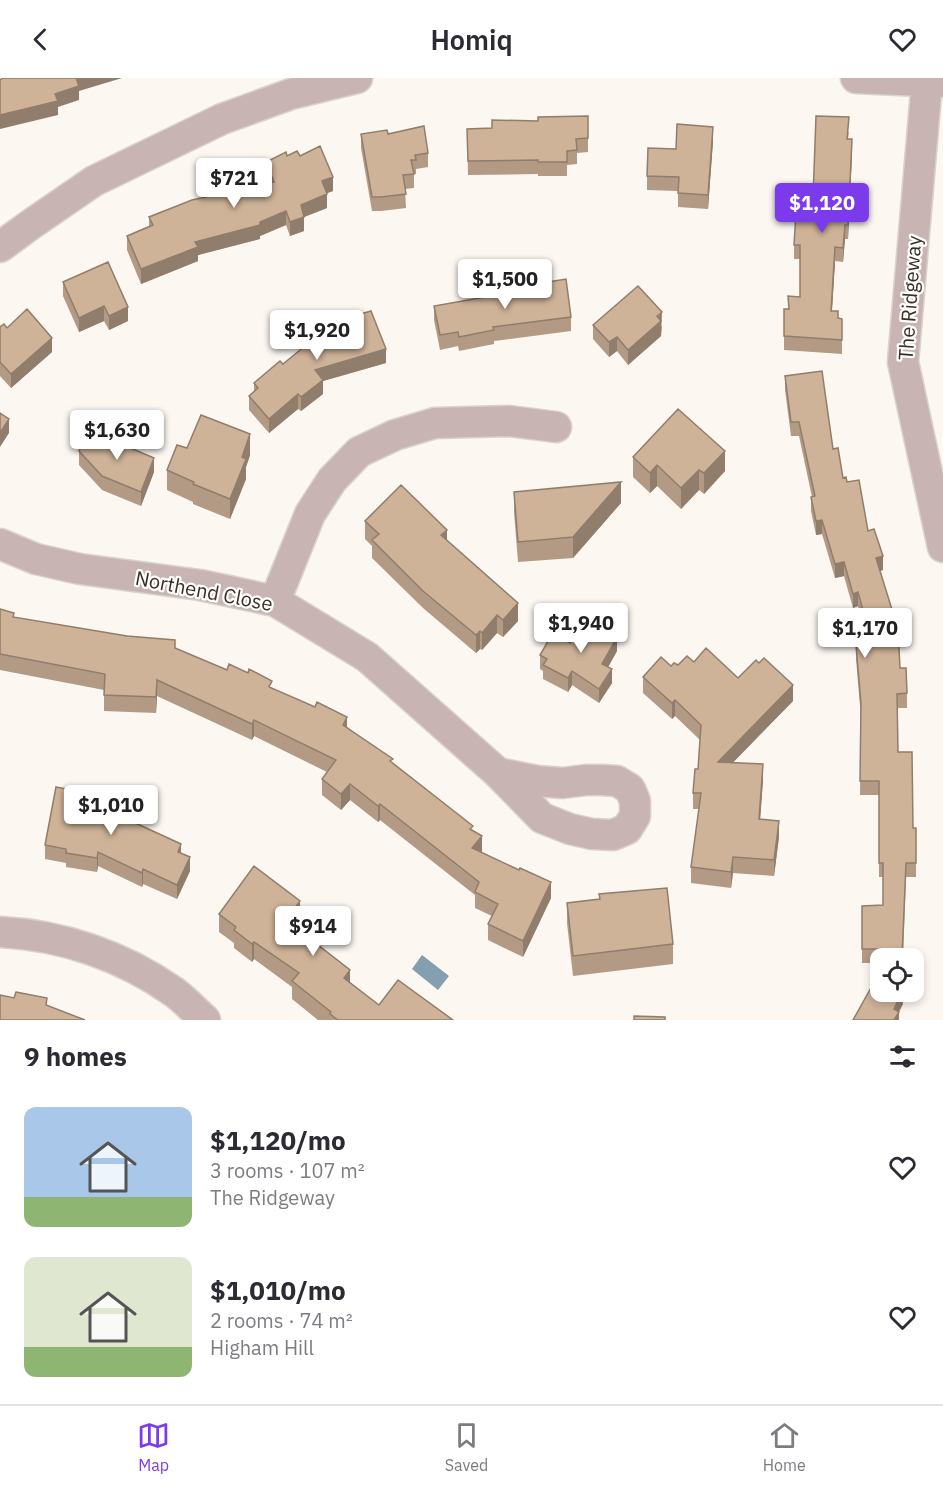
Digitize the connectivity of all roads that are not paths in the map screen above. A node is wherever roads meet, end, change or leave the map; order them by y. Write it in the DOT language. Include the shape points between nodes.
graph roads {
  1 [pos="357,78"];
  2 [pos="856,78"];
  3 [pos="935,82"];
  4 [pos="0,247"];
  5 [pos="556,427"];
  6 [pos="935,465"];
  7 [pos="0,544"];
  8 [pos="943,547"];
  9 [pos="275,601"];
  10 [pos="498,773"];
  11 [pos="0,932"];
  12 [pos="205,1020"];
  1 -- 4 [label="street" via="291,94 222,119 94,181"];
  2 -- 3 [label="street"];
  3 -- 6 [label="street, The Ridgeway" via="903,362"];
  5 -- 9 [label="street" via="509,421 435,423 395,435 359,452 332,480 310,514"];
  6 -- 8 [label="street, The Ridgeway"];
  7 -- 9 [label="street, Northend Close" via="36,559 80,570 200,585"];
  9 -- 10 [label="street, Northend Close" via="367,657"];
  11 -- 12 [label="street" via="54,939 97,951 175,993"];
}
